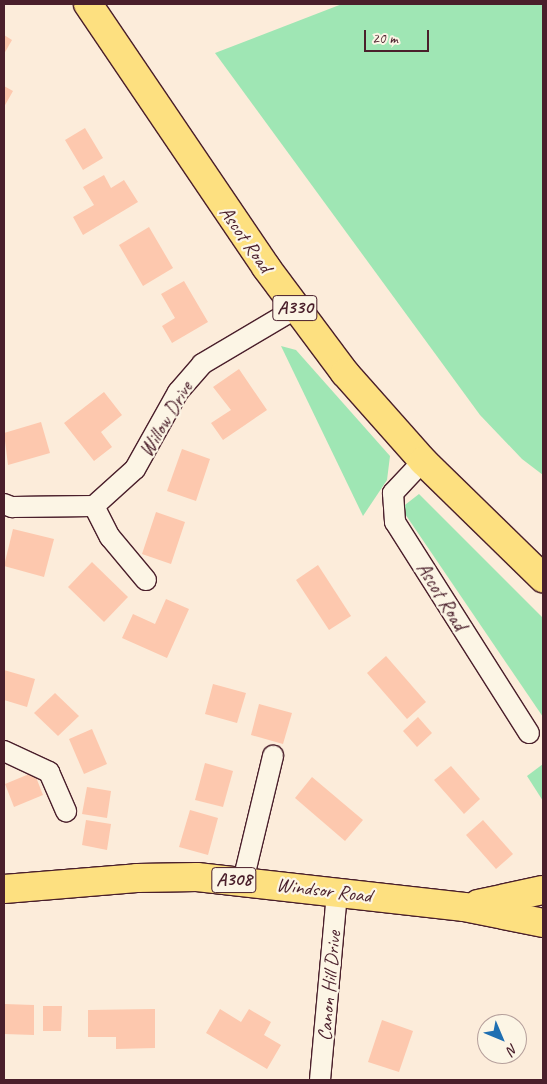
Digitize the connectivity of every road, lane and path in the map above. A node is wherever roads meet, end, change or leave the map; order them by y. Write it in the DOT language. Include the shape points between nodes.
graph roads {
  1 [pos="88,4"];
  2 [pos="295,309"];
  3 [pos="423,461"];
  4 [pos="4,504"];
  5 [pos="94,506"];
  6 [pos="543,578"];
  7 [pos="146,580"];
  8 [pos="529,733"];
  9 [pos="4,751"];
  10 [pos="273,756"];
  11 [pos="66,811"];
  12 [pos="242,881"];
  13 [pos="4,889"];
  14 [pos="543,890"];
  15 [pos="337,892"];
  16 [pos="464,907"];
  17 [pos="543,923"];
  18 [pos="320,1080"];
  1 -- 2 [label="main road, Ascot Road / A330"];
  2 -- 3 [label="main road, Ascot Road / A330" via="345,373"];
  2 -- 5 [label="street, Willow Drive" via="202,364 178,392 135,469"];
  3 -- 6 [label="main road, Ascot Road / A330"];
  3 -- 8 [label="street, Ascot Road" via="393,493 395,522"];
  4 -- 5 [label="street" via="12,507"];
  5 -- 7 [label="street" via="110,536"];
  9 -- 11 [label="street" via="49,772"];
  10 -- 12 [label="street"];
  12 -- 13 [label="main road, Windsor Road / A308" via="137,878"];
  12 -- 15 [label="main road, Windsor Road / A308"];
  14 -- 16 [label="main road, Windsor Road / A308"];
  15 -- 16 [label="main road, Windsor Road / A308"];
  15 -- 18 [label="street, Canon Hill Drive"];
  16 -- 17 [label="main road, Windsor Road / A308"];
}
